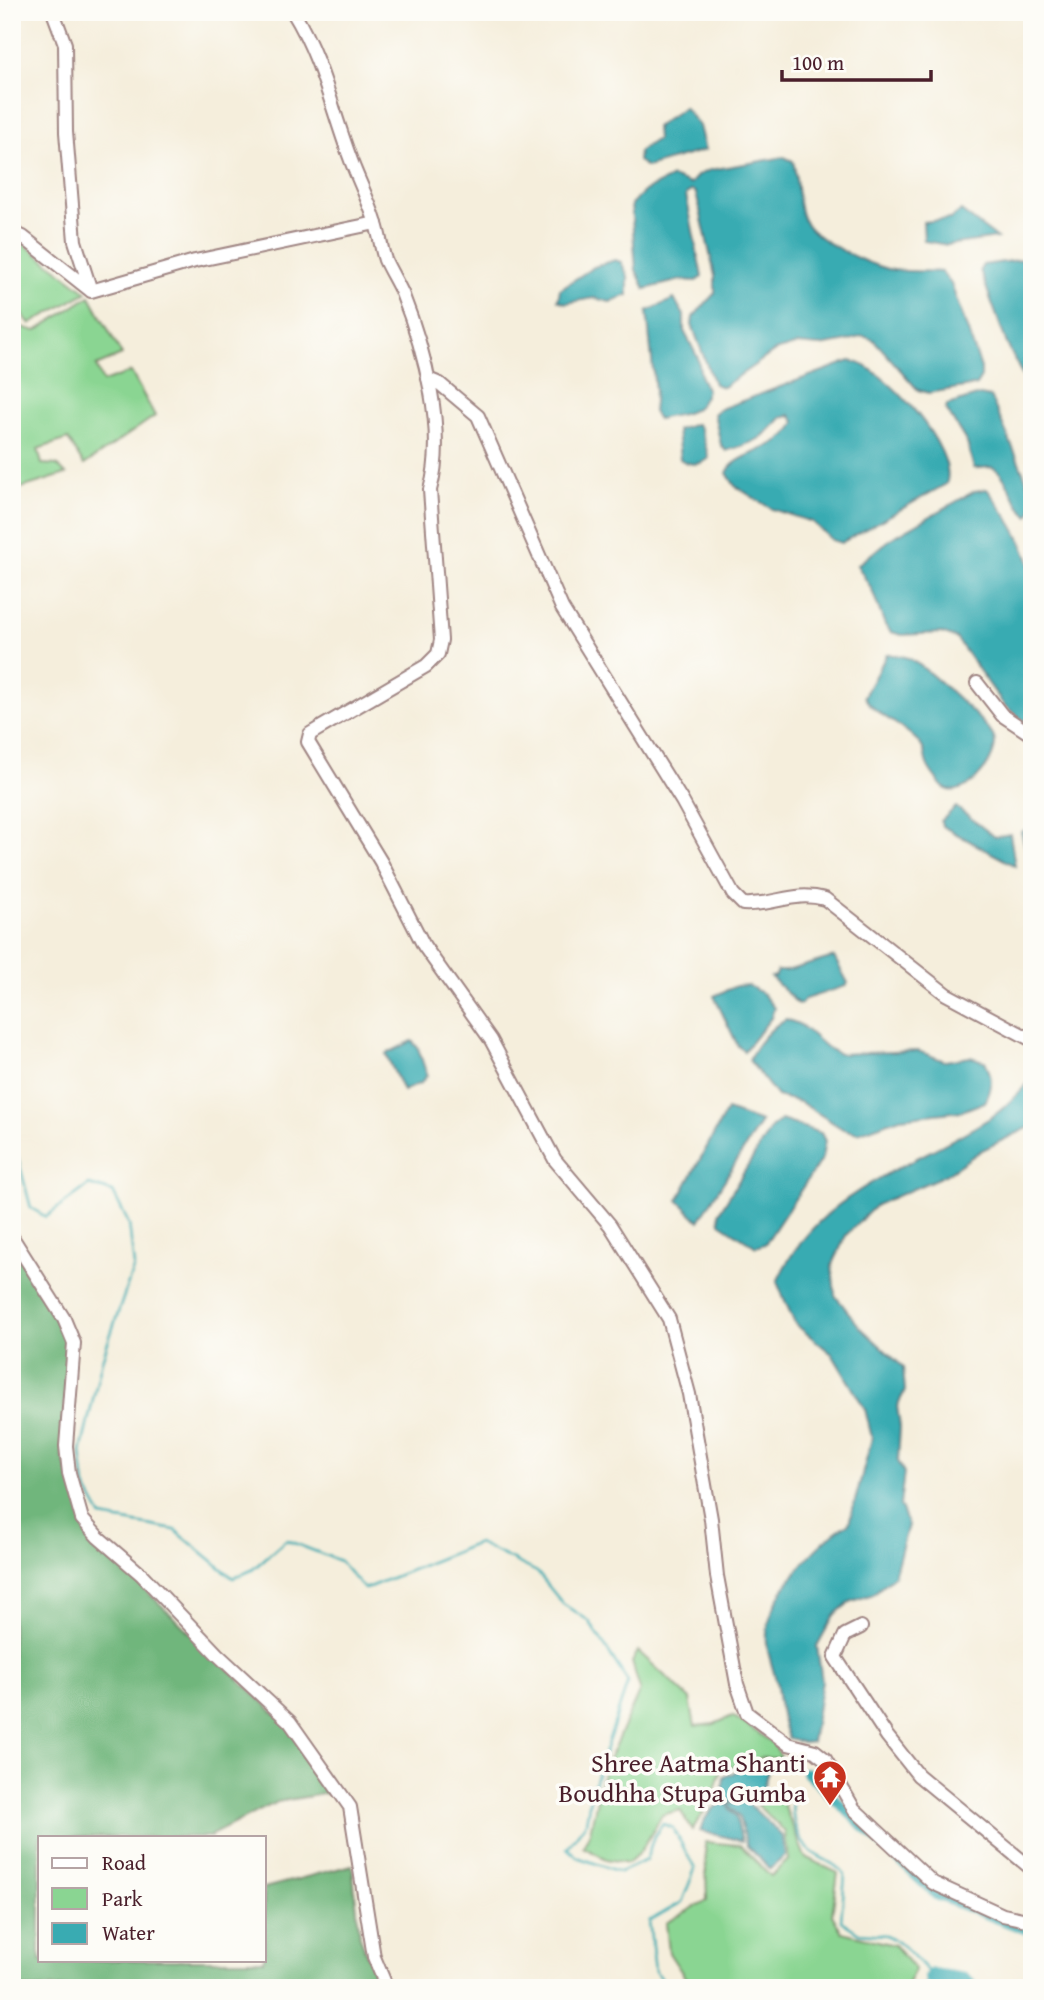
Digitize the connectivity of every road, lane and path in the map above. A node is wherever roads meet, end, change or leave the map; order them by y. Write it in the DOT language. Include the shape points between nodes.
graph roads {
  1 [pos="53,12"];
  2 [pos="293,12"];
  3 [pos="376,223"];
  4 [pos="12,232"];
  5 [pos="91,290"];
  6 [pos="428,379"];
  7 [pos="977,683"];
  8 [pos="1032,735"];
  9 [pos="1032,1040"];
  10 [pos="12,1237"];
  11 [pos="861,1627"];
  12 [pos="1032,1869"];
  13 [pos="1032,1921"];
  14 [pos="387,1988"];
  1 -- 5 [label="street" via="65,44 75,241"];
  2 -- 3 [label="street" via="323,71"];
  3 -- 5 [label="street" via="195,261"];
  3 -- 6 [label="street"];
  4 -- 5 [label="street"];
  6 -- 9 [label="street" via="478,415 562,608 682,801 733,894 743,904 762,905 805,893 825,899 946,994"];
  6 -- 13 [label="street" via="434,430 430,490 441,640 438,654 409,677 310,734 308,742 362,829 424,946 491,1040 555,1160 610,1225 669,1319 689,1394 717,1576 737,1684 747,1713 789,1744 815,1751 825,1759 854,1808 933,1883 1003,1915"];
  7 -- 8 [label="street" via="1002,715"];
  10 -- 14 [label="street" via="74,1343 66,1446 82,1519 290,1722 350,1807 374,1957"];
  11 -- 12 [label="street" via="845,1635 835,1657 887,1736 918,1775"];
}
